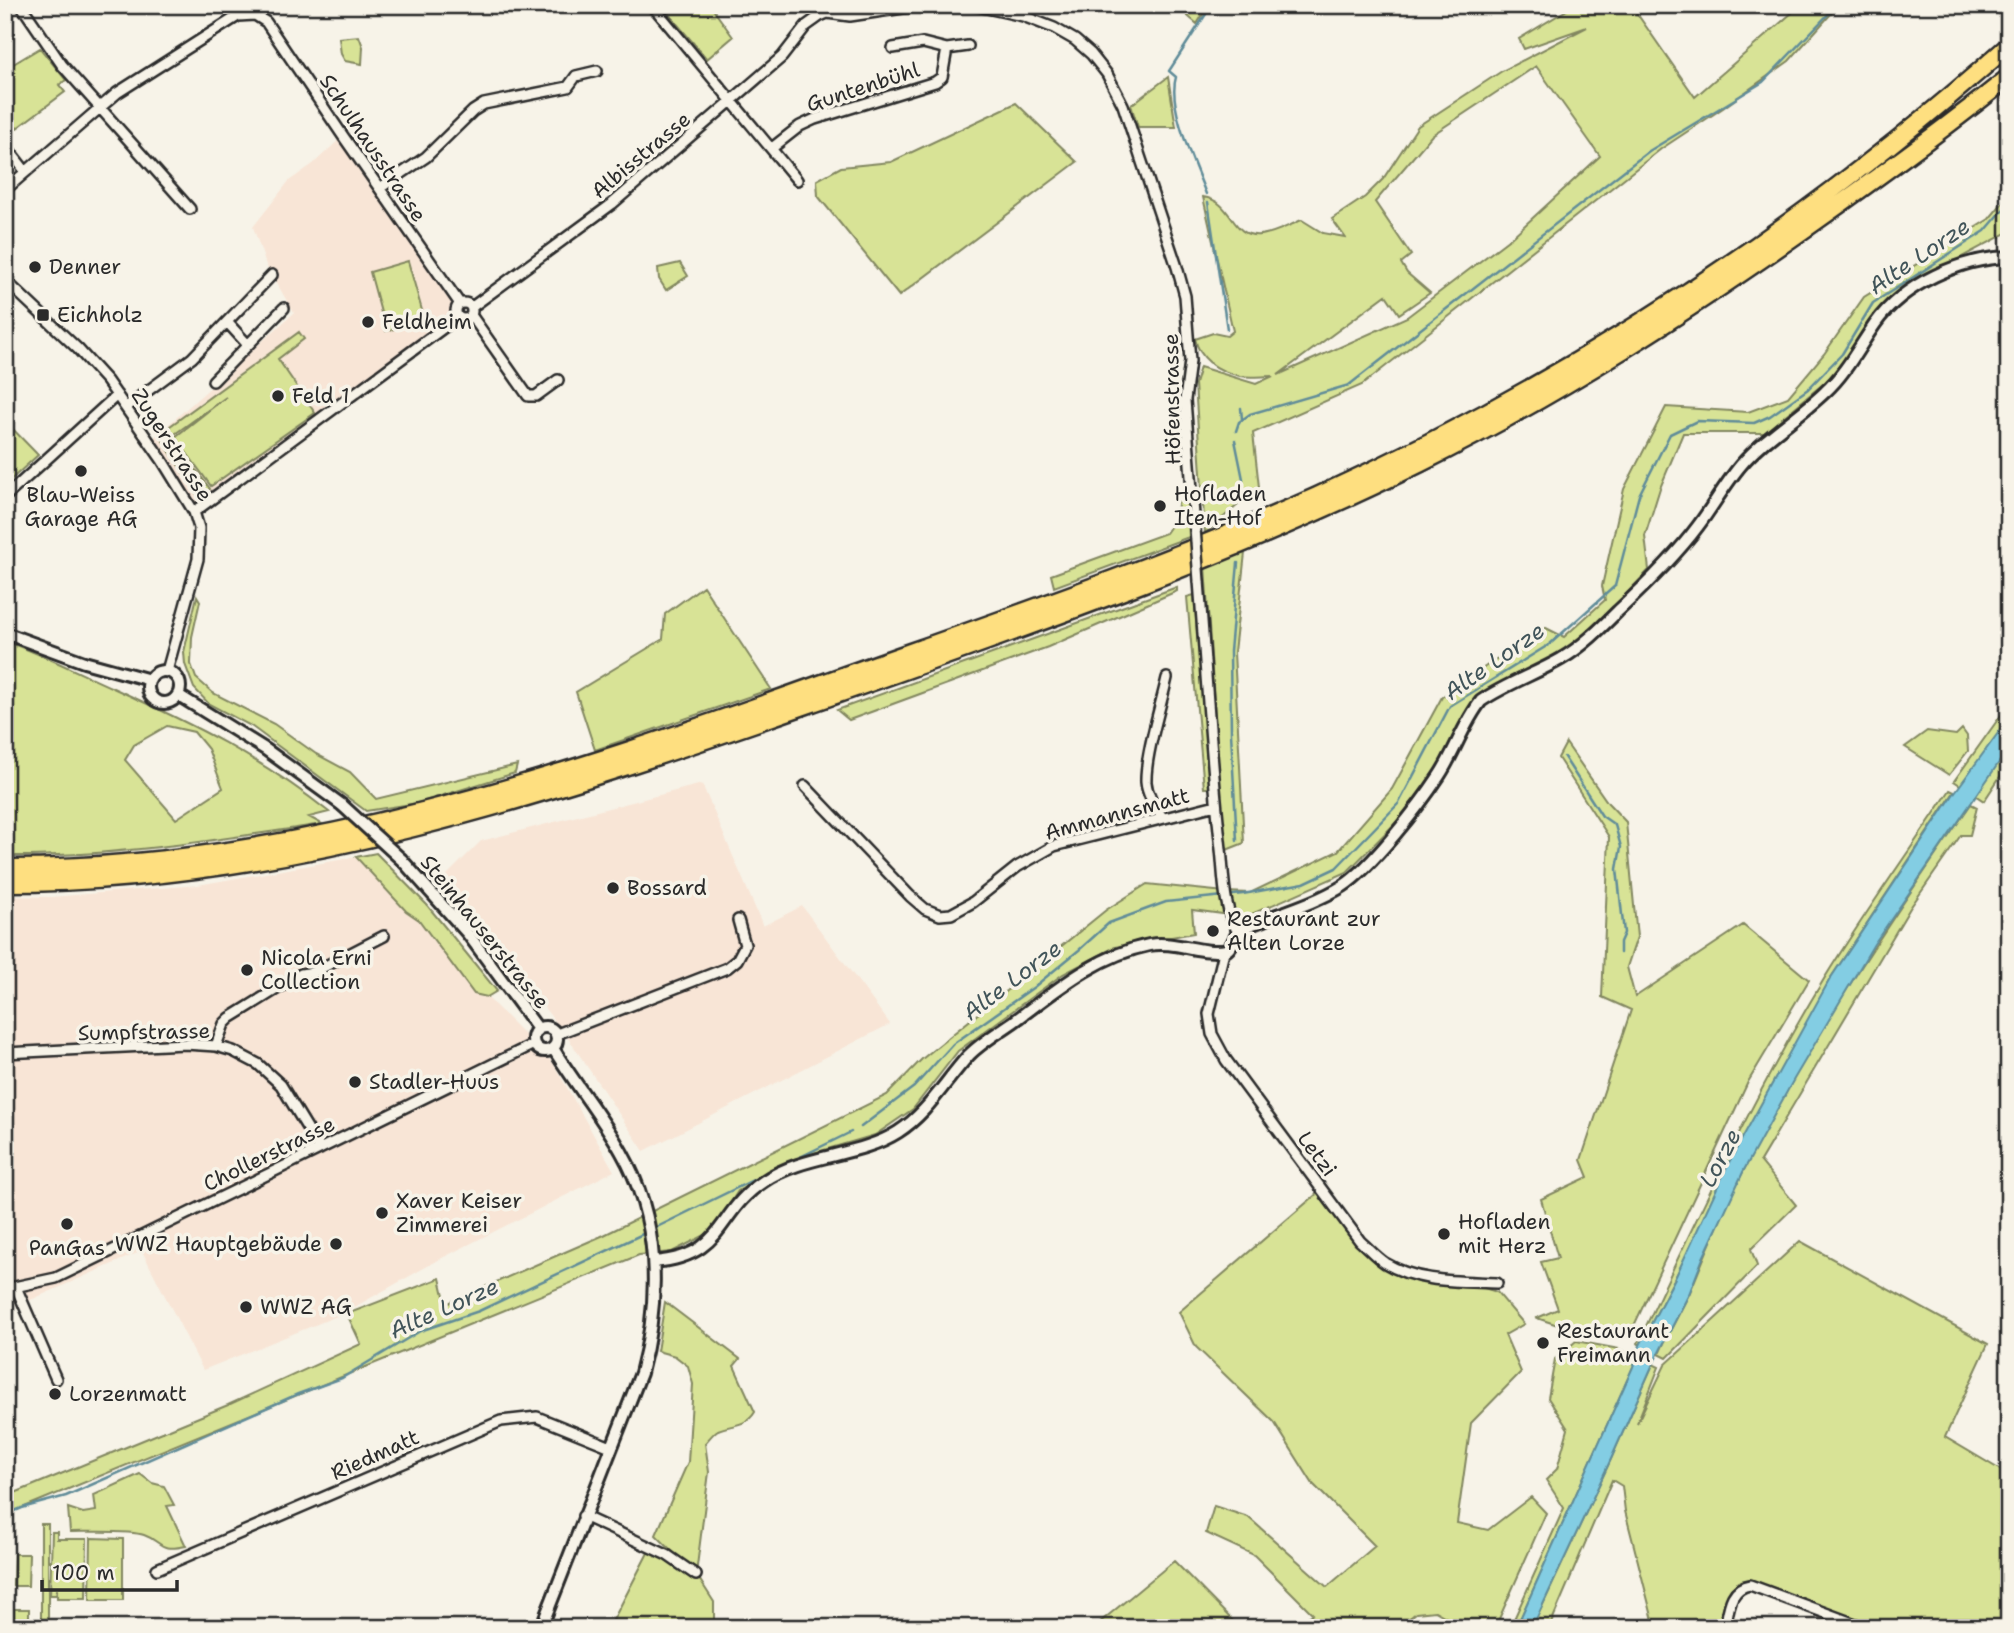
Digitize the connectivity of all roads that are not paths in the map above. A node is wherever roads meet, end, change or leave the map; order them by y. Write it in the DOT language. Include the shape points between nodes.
graph roads {
  1 [pos="21,5"];
  2 [pos="652,5"];
  3 [pos="815,5"];
  4 [pos="923,5"];
  5 [pos="973,5"];
  6 [pos="820,16"];
  7 [pos="2009,45"];
  8 [pos="968,47"];
  9 [pos="893,48"];
  10 [pos="947,48"];
  11 [pos="2009,65"];
  12 [pos="597,71"];
  13 [pos="2009,77"];
  14 [pos="733,100"];
  15 [pos="100,108"];
  16 [pos="5,145"];
  17 [pos="772,148"];
  18 [pos="26,172"];
  19 [pos="797,180"];
  20 [pos="380,188"];
  21 [pos="5,190"];
  22 [pos="190,209"];
  23 [pos="1815,222"];
  24 [pos="2009,257"];
  25 [pos="272,275"];
  26 [pos="5,280"];
  27 [pos="460,304"];
  28 [pos="284,308"];
  29 [pos="471,311"];
  30 [pos="458,317"];
  31 [pos="227,322"];
  32 [pos="248,345"];
  33 [pos="558,380"];
  34 [pos="213,381"];
  35 [pos="117,395"];
  36 [pos="126,407"];
  37 [pos="5,497"];
  38 [pos="194,512"];
  39 [pos="5,633"];
  40 [pos="167,671"];
  41 [pos="1167,678"];
  42 [pos="150,680"];
  43 [pos="178,695"];
  44 [pos="805,786"];
  45 [pos="1216,806"];
  46 [pos="1162,817"];
  47 [pos="5,868"];
  48 [pos="5,883"];
  49 [pos="738,920"];
  50 [pos="1238,932"];
  51 [pos="384,936"];
  52 [pos="1224,951"];
  53 [pos="538,1029"];
  54 [pos="556,1034"];
  55 [pos="534,1044"];
  56 [pos="216,1046"];
  57 [pos="553,1048"];
  58 [pos="5,1053"];
  59 [pos="320,1149"];
  60 [pos="653,1257"];
  61 [pos="1497,1283"];
  62 [pos="16,1287"];
  63 [pos="5,1289"];
  64 [pos="56,1379"];
  65 [pos="611,1447"];
  66 [pos="583,1516"];
  67 [pos="157,1569"];
  68 [pos="696,1574"];
  69 [pos="541,1628"];
  70 [pos="1725,1628"];
  71 [pos="1866,1628"];
  1 -- 15 [label="street" via="62,65"];
  2 -- 14 [label="street"];
  3 -- 6 [label="street"];
  4 -- 6 [label="street"];
  5 -- 45 [label="street, Höfenstrasse, bridge" via="1054,28 1075,40 1107,74 1124,105 1177,267 1185,296 1190,361 1185,400"];
  6 -- 14 [label="street, Albisstrasse"];
  7 -- 47 [label="highway" via="1907,133 1804,212 1613,340 1395,459 1203,544 702,726 440,808 217,854 129,864"];
  8 -- 10 [label="street, Guntenbühl"];
  9 -- 10 [label="street, Guntenbühl" via="923,43"];
  10 -- 17 [label="street, Guntenbühl" via="942,77 935,82 815,119"];
  11 -- 23 [label="highway"];
  12 -- 20 [label="street" via="576,76 568,87 484,104 426,157"];
  13 -- 23 [label="highway"];
  14 -- 17 [label="street"];
  14 -- 29 [label="street, Albisstrasse" via="612,204"];
  15 -- 18 [label="street"];
  15 -- 20 [label="street, Schulhausstrasse" via="238,16 256,15 266,22"];
  15 -- 22 [label="street"];
  16 -- 18 [label="street"];
  17 -- 19 [label="street"];
  18 -- 21 [label="street"];
  20 -- 27 [label="street, Schulhausstrasse"];
  23 -- 48 [label="highway" via="1676,317 1475,436 1281,528 1084,606 661,756 448,820 220,868 126,879"];
  24 -- 50 [label="street" via="1964,263 1892,305 1826,391 1750,455 1697,527 1618,612 1562,659 1481,701 1430,790 1357,874 1319,899"];
  25 -- 31 [label="street"];
  26 -- 35 [label="street, Zugerstrasse" via="78,349"];
  27 -- 29 [label="street" via="466,302"];
  27 -- 30 [label="street"];
  28 -- 32 [label="street"];
  29 -- 30 [label="street" via="464,319"];
  29 -- 33 [label="street" via="528,396 536,396"];
  30 -- 38 [label="street"];
  31 -- 32 [label="street"];
  31 -- 36 [label="street" via="183,366"];
  32 -- 34 [label="street"];
  35 -- 36 [label="street, Zugerstrasse"];
  35 -- 37 [label="street"];
  36 -- 38 [label="street, Zugerstrasse"];
  38 -- 40 [label="street, Zugerstrasse" via="199,528 198,559"];
  39 -- 42 [label="street"];
  40 -- 42 [label="street"];
  40 -- 43 [label="street" via="179,680"];
  41 -- 46 [label="street" via="1146,783"];
  42 -- 43 [label="street" via="149,691 155,699 164,703"];
  43 -- 53 [label="street, Steinhauserstrasse, bridge" via="274,755 342,805 402,860 468,934"];
  44 -- 46 [label="street, Ammannsmatt" via="910,896 940,915 973,902 1017,867 1054,846"];
  45 -- 46 [label="street, Ammannsmatt"];
  45 -- 50 [label="street, Höfenstrasse" via="1230,914"];
  49 -- 54 [label="street, Steinhauserstrasse" via="745,945 727,968"];
  50 -- 52 [label="street"];
  51 -- 56 [label="street" via="314,972 301,974 230,1018"];
  52 -- 60 [label="street" via="1161,943 1098,964 973,1051 909,1125 887,1139 767,1178 747,1192 718,1233 694,1254"];
  52 -- 61 [label="street, Letzi" via="1209,1014 1212,1034 1226,1060 1360,1241 1408,1274"];
  53 -- 54 [label="street, Steinhauserstrasse" via="549,1027"];
  53 -- 55 [label="street, Steinhauserstrasse"];
  54 -- 57 [label="street, Steinhauserstrasse"];
  55 -- 57 [label="street, Steinhauserstrasse" via="544,1051"];
  55 -- 59 [label="street, Chollerstrasse"];
  56 -- 58 [label="street, Sumpfstrasse"];
  56 -- 59 [label="street, Sumpfstrasse" via="244,1056 272,1075"];
  57 -- 60 [label="street" via="620,1149 643,1201"];
  59 -- 62 [label="street, Chollerstrasse" via="56,1278"];
  60 -- 65 [label="street" via="653,1317 647,1351"];
  62 -- 63 [label="street, Chollerstrasse"];
  62 -- 64 [label="street"];
  65 -- 66 [label="street"];
  65 -- 67 [label="street, Riedmatt" via="537,1417 501,1421"];
  66 -- 68 [label="street" via="667,1555"];
  66 -- 69 [label="street"];
  70 -- 71 [label="street" via="1732,1598 1742,1586 1750,1585"];
}
